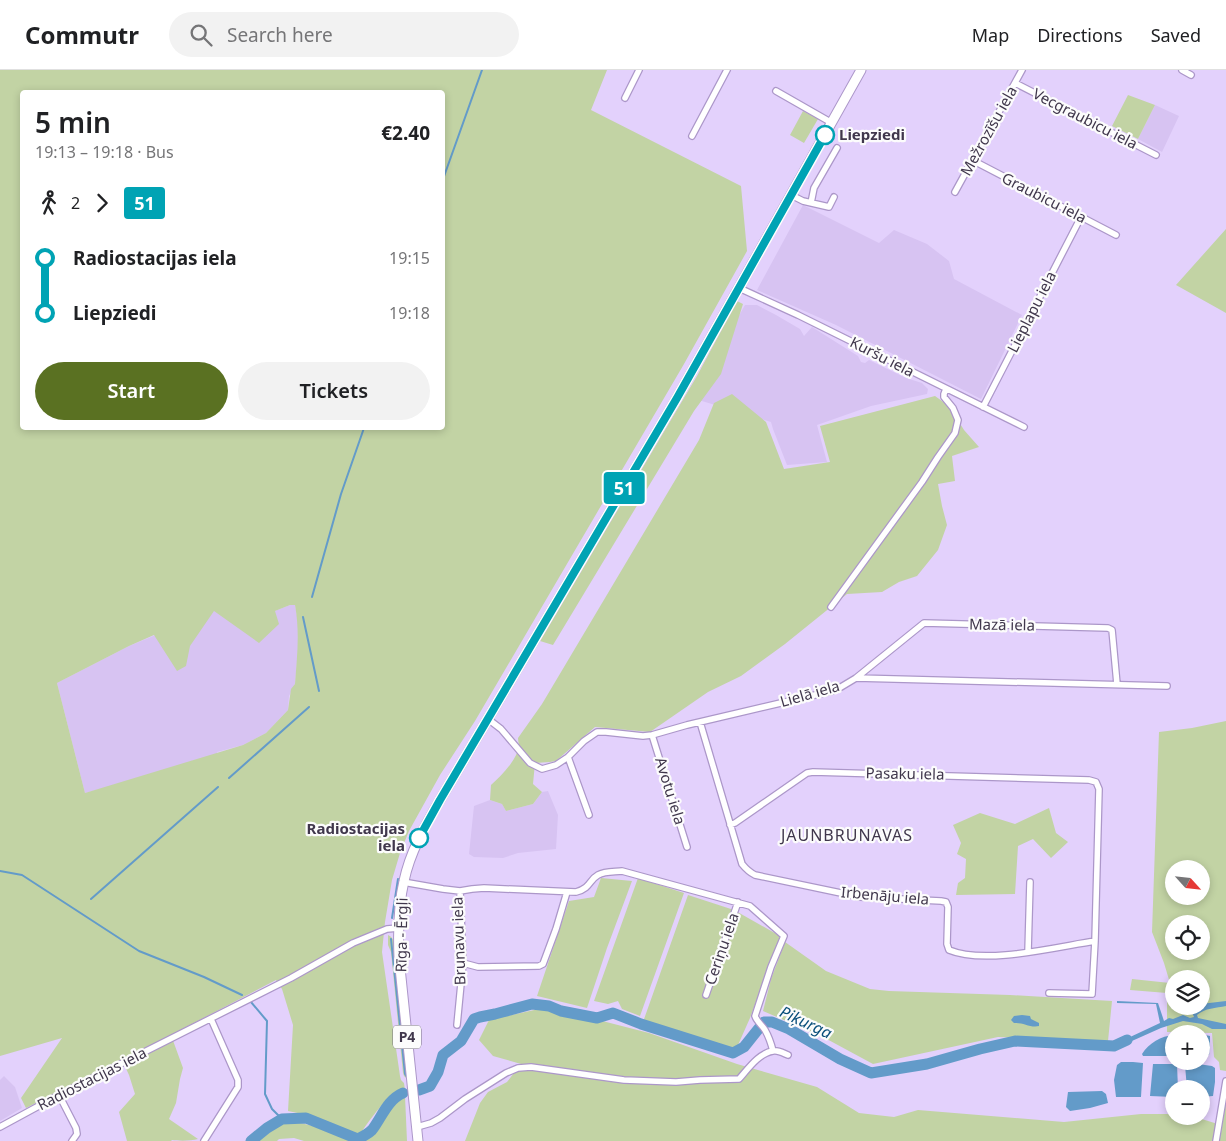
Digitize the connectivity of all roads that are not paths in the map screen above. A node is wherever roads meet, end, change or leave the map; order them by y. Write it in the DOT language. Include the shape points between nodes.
graph roads {
  1 [pos="639,70"];
  2 [pos="727,70"];
  3 [pos="861,70"];
  4 [pos="1022,70"];
  5 [pos="1182,70"];
  6 [pos="1191,76"];
  7 [pos="1015,82"];
  8 [pos="776,91"];
  9 [pos="625,98"];
  10 [pos="832,123"];
  11 [pos="692,136"];
  12 [pos="836,148"];
  13 [pos="1156,155"];
  14 [pos="972,160"];
  15 [pos="955,192"];
  16 [pos="791,195"];
  17 [pos="834,197"];
  18 [pos="811,203"];
  19 [pos="1081,217"];
  20 [pos="1116,236"];
  21 [pos="739,288"];
  22 [pos="946,389"];
  23 [pos="982,407"];
  24 [pos="1024,427"];
  25 [pos="831,607"];
  26 [pos="856,678"];
  27 [pos="1117,684"];
  28 [pos="1167,686"];
  29 [pos="488,719"];
  30 [pos="700,722"];
  31 [pos="652,735"];
  32 [pos="568,757"];
  33 [pos="589,815"];
  34 [pos="730,825"];
  35 [pos="687,847"];
  36 [pos="404,882"];
  37 [pos="1030,882"];
  38 [pos="460,891"];
  39 [pos="567,892"];
  40 [pos="738,902"];
  41 [pos="399,928"];
  42 [pos="1095,941"];
  43 [pos="1028,952"];
  44 [pos="463,963"];
  45 [pos="1049,993"];
  46 [pos="706,995"];
  47 [pos="211,1019"];
  48 [pos="457,1025"];
  49 [pos="773,1051"];
  50 [pos="788,1055"];
  51 [pos="1226,1080"];
  52 [pos="59,1096"];
  53 [pos="417,1126"];
  54 [pos="0,1127"];
  55 [pos="72,1141"];
  56 [pos="204,1141"];
  57 [pos="418,1141"];
  58 [pos="1216,1141"];
  1 -- 9 [label="street"];
  2 -- 11 [label="street"];
  3 -- 10 [label="main road, Rīga - Ērgļi / P4"];
  4 -- 7 [label="street, Mežrozīšu iela"];
  5 -- 6 [label="street"];
  7 -- 13 [label="street, Vecgraubicu iela"];
  7 -- 14 [label="street, Mežrozīšu iela"];
  8 -- 10 [label="street"];
  10 -- 16 [label="main road, Rīga - Ērgļi / P4"];
  12 -- 18 [label="street" via="814,188"];
  14 -- 15 [label="street, Mežrozīšu iela"];
  14 -- 19 [label="street, Graubicu iela"];
  16 -- 18 [label="street"];
  16 -- 21 [label="main road, Rīga - Ērgļi / P4"];
  17 -- 18 [label="street" via="829,207"];
  19 -- 20 [label="street, Graubicu iela"];
  19 -- 23 [label="street, Lieplapu iela"];
  21 -- 22 [label="street, Kuršu iela"];
  21 -- 29 [label="main road, Rīga - Ērgļi / P4"];
  22 -- 23 [label="street, Kuršu iela"];
  22 -- 25 [label="street" via="944,397 958,420 956,433"];
  23 -- 24 [label="street, Kuršu iela"];
  26 -- 27 [label="street, Lielā iela"];
  26 -- 27 [label="street, Mazā iela" via="924,624 1051,626 1112,630"];
  26 -- 30 [label="street, Lielā iela" via="832,691"];
  27 -- 28 [label="street, Lielā iela"];
  29 -- 32 [label="street, Lielā iela" via="502,729 530,762 542,768 556,765"];
  29 -- 36 [label="main road, Rīga - Ērgļi / P4" via="425,828"];
  30 -- 31 [label="street, Lielā iela"];
  30 -- 34 [label="street, Irbenāju iela"];
  31 -- 32 [label="street, Lielā iela" via="597,732"];
  31 -- 35 [label="street, Avotu iela"];
  32 -- 33 [label="street"];
  34 -- 42 [label="street, Pasaku iela" via="807,773 814,772 1096,782 1099,789"];
  34 -- 43 [label="street, Irbenāju iela" via="742,864 749,872 860,897 946,902 949,950 986,956"];
  36 -- 38 [label="street, Brunavu iela"];
  36 -- 41 [label="main road, Rīga - Ērgļi / P4"];
  37 -- 43 [label="street"];
  38 -- 39 [label="street" via="484,888"];
  38 -- 44 [label="street, Brunavu iela"];
  39 -- 40 [label="street" via="583,890 598,875 622,871"];
  39 -- 44 [label="street" via="542,964 478,967"];
  40 -- 46 [label="street, Ceriņu iela"];
  40 -- 49 [label="street" via="750,906 784,936 755,1016 770,1038"];
  41 -- 47 [label="street, Radiostacijas iela" via="353,943"];
  41 -- 53 [label="main road, Rīga - Ērgļi / P4"];
  42 -- 43 [label="street, Irbenāju iela"];
  42 -- 45 [label="street" via="1092,994"];
  44 -- 48 [label="street, Brunavu iela"];
  47 -- 52 [label="street, Radiostacijas iela"];
  47 -- 56 [label="street" via="238,1080 238,1087"];
  49 -- 50 [label="street"];
  49 -- 53 [label="street" via="752,1064 739,1079 624,1080 518,1068 465,1099 440,1118"];
  51 -- 58 [label="street"];
  52 -- 54 [label="street, Radiostacijas iela"];
  52 -- 55 [label="street" via="76,1128 77,1134"];
  53 -- 57 [label="main road, Rīga - Ērgļi / P4"];
}
